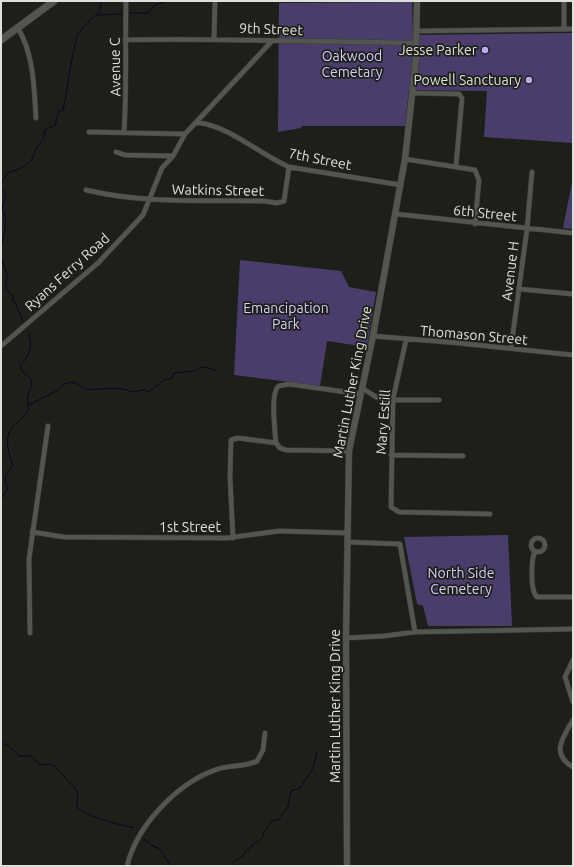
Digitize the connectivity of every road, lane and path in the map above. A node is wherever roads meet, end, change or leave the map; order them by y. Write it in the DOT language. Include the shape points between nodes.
graph roads {
  1 [pos="126,1"];
  2 [pos="215,1"];
  3 [pos="417,1"];
  4 [pos="564,1"];
  5 [pos="52,2"];
  6 [pos="18,28"];
  7 [pos="564,29"];
  8 [pos="573,29"];
  9 [pos="417,30"];
  10 [pos="214,38"];
  11 [pos="1,40"];
  12 [pos="125,40"];
  13 [pos="272,41"];
  14 [pos="417,43"];
  15 [pos="413,93"];
  16 [pos="36,118"];
  17 [pos="196,122"];
  18 [pos="89,132"];
  19 [pos="124,132"];
  20 [pos="184,134"];
  21 [pos="116,152"];
  22 [pos="173,156"];
  23 [pos="406,159"];
  24 [pos="456,166"];
  25 [pos="290,167"];
  26 [pos="532,172"];
  27 [pos="401,185"];
  28 [pos="86,190"];
  29 [pos="150,200"];
  30 [pos="396,214"];
  31 [pos="475,224"];
  32 [pos="527,229"];
  33 [pos="573,234"];
  34 [pos="519,289"];
  35 [pos="573,294"];
  36 [pos="373,336"];
  37 [pos="406,340"];
  38 [pos="1,346"];
  39 [pos="511,348"];
  40 [pos="573,355"];
  41 [pos="361,391"];
  42 [pos="393,399"];
  43 [pos="439,400"];
  44 [pos="48,426"];
  45 [pos="276,442"];
  46 [pos="349,451"];
  47 [pos="392,455"];
  48 [pos="463,456"];
  49 [pos="490,514"];
  50 [pos="32,532"];
  51 [pos="348,533"];
  52 [pos="233,538"];
  53 [pos="347,542"];
  54 [pos="536,551"];
  55 [pos="573,597"];
  56 [pos="573,629"];
  57 [pos="415,632"];
  58 [pos="30,633"];
  59 [pos="346,638"];
  60 [pos="573,660"];
  61 [pos="573,702"];
  62 [pos="573,720"];
  63 [pos="265,733"];
  64 [pos="573,767"];
  65 [pos="127,866"];
  66 [pos="347,866"];
  1 -- 12 [label="street, Avenue C"];
  2 -- 10 [label="street"];
  3 -- 9 [label="street, Martin Luther King Drive"];
  4 -- 7 [label="street"];
  5 -- 6 [label="main road"];
  6 -- 11 [label="main road"];
  6 -- 16 [label="street" via="27,44"];
  7 -- 8 [label="street"];
  7 -- 9 [label="street"];
  9 -- 14 [label="street, Martin Luther King Drive"];
  10 -- 12 [label="street, 9th Street"];
  10 -- 13 [label="street, 9th Street"];
  12 -- 19 [label="street, Avenue C"];
  13 -- 14 [label="street, 9th Street"];
  13 -- 17 [label="street, Ryans Ferry Road"];
  14 -- 15 [label="street, Martin Luther King Drive"];
  15 -- 23 [label="street, Martin Luther King Drive"];
  15 -- 24 [label="street" via="459,94 462,98"];
  17 -- 20 [label="street, Ryans Ferry Road"];
  17 -- 25 [label="street, 7th Street" via="211,124 237,136"];
  18 -- 19 [label="street"];
  19 -- 20 [label="street"];
  20 -- 22 [label="street, Ryans Ferry Road"];
  21 -- 22 [label="street" via="125,155"];
  22 -- 29 [label="street, Ryans Ferry Road" via="162,168"];
  23 -- 24 [label="street"];
  23 -- 27 [label="street, Martin Luther King Drive"];
  24 -- 31 [label="street" via="477,172 479,180"];
  25 -- 27 [label="street, 7th Street"];
  25 -- 29 [label="street, Watkins Street" via="284,201 277,203"];
  26 -- 32 [label="street, Avenue H"];
  27 -- 30 [label="street, Martin Luther King Drive"];
  28 -- 29 [label="street, Watkins Street"];
  29 -- 38 [label="street, Ryans Ferry Road" via="143,215 98,263"];
  30 -- 31 [label="street, 6th Street"];
  30 -- 36 [label="street, Martin Luther King Drive"];
  31 -- 32 [label="street, 6th Street"];
  32 -- 33 [label="street, 6th Street"];
  32 -- 34 [label="street, Avenue H"];
  34 -- 35 [label="street"];
  34 -- 39 [label="street, Avenue H"];
  36 -- 37 [label="street, Thomason Street"];
  36 -- 41 [label="street, Martin Luther King Drive"];
  37 -- 39 [label="street, Thomason Street"];
  37 -- 42 [label="street, Mary Estill"];
  39 -- 40 [label="street, Thomason Street"];
  41 -- 42 [label="street" via="376,397"];
  41 -- 45 [label="street" via="289,384 280,386 274,398"];
  41 -- 46 [label="street, Martin Luther King Drive"];
  42 -- 43 [label="street"];
  42 -- 47 [label="street, Mary Estill"];
  44 -- 50 [label="street"];
  45 -- 46 [label="street" via="280,448 286,450"];
  45 -- 52 [label="street" via="238,438 232,440 230,477"];
  46 -- 51 [label="street, Martin Luther King Drive"];
  47 -- 48 [label="street"];
  47 -- 49 [label="street, Mary Estill" via="391,508 399,512"];
  50 -- 52 [label="street, 1st Street" via="64,537"];
  50 -- 58 [label="street" via="29,559"];
  51 -- 52 [label="street, 1st Street" via="278,531"];
  51 -- 53 [label="street, Martin Luther King Drive"];
  53 -- 57 [label="street" via="400,544"];
  53 -- 59 [label="street, Martin Luther King Drive"];
  54 -- 55 [label="street" via="533,556 535,595 538,598"];
  56 -- 57 [label="street"];
  57 -- 59 [label="street"];
  59 -- 66 [label="street, Martin Luther King Drive"];
  60 -- 61 [label="street" via="565,678"];
  62 -- 64 [label="street" via="562,737 560,747 562,759"];
  63 -- 65 [label="street" via="263,750 257,761 205,774 181,790 160,810 139,835"];
}
